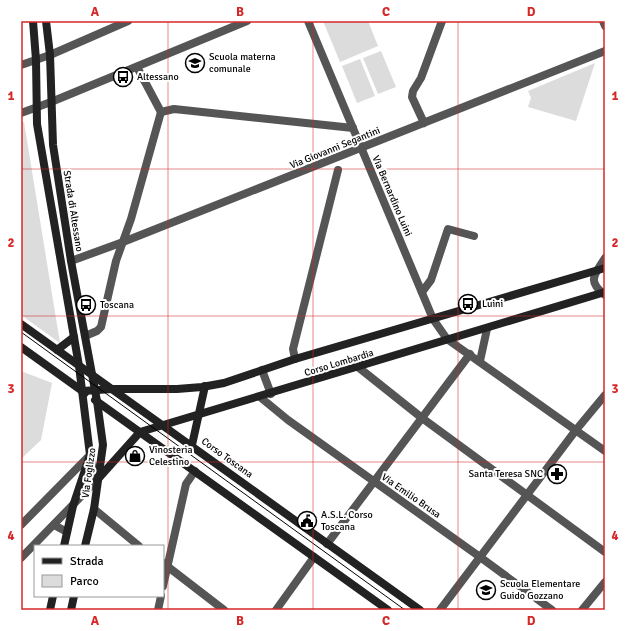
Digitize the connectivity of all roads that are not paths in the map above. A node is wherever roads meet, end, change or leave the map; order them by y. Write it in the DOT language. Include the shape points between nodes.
graph roads {
  1 [pos="33,21"];
  2 [pos="46,21"];
  3 [pos="128,21"];
  4 [pos="247,21"];
  5 [pos="308,21"];
  6 [pos="442,21"];
  7 [pos="603,21"];
  8 [pos="605,26"];
  9 [pos="605,51"];
  10 [pos="50,55"];
  11 [pos="36,60"];
  12 [pos="21,65"];
  13 [pos="137,67"];
  14 [pos="51,102"];
  15 [pos="36,107"];
  16 [pos="161,112"];
  17 [pos="21,113"];
  18 [pos="424,123"];
  19 [pos="353,128"];
  20 [pos="361,148"];
  21 [pos="338,170"];
  22 [pos="474,236"];
  23 [pos="123,242"];
  24 [pos="605,258"];
  25 [pos="71,261"];
  26 [pos="601,269"];
  27 [pos="422,292"];
  28 [pos="604,293"];
  29 [pos="433,319"];
  30 [pos="21,324"];
  31 [pos="487,329"];
  32 [pos="85,336"];
  33 [pos="74,338"];
  34 [pos="447,339"];
  35 [pos="21,347"];
  36 [pos="57,350"];
  37 [pos="470,354"];
  38 [pos="295,359"];
  39 [pos="480,361"];
  40 [pos="79,366"];
  41 [pos="358,367"];
  42 [pos="262,370"];
  43 [pos="92,376"];
  44 [pos="205,386"];
  45 [pos="112,389"];
  46 [pos="95,390"];
  47 [pos="83,391"];
  48 [pos="271,394"];
  49 [pos="605,395"];
  50 [pos="260,397"];
  51 [pos="97,401"];
  52 [pos="199,415"];
  53 [pos="422,418"];
  54 [pos="164,425"];
  55 [pos="576,430"];
  56 [pos="140,432"];
  57 [pos="192,445"];
  58 [pos="605,451"];
  59 [pos="90,455"];
  60 [pos="195,471"];
  61 [pos="97,480"];
  62 [pos="374,482"];
  63 [pos="528,495"];
  64 [pos="73,506"];
  65 [pos="94,509"];
  66 [pos="21,525"];
  67 [pos="54,525"];
  68 [pos="67,532"];
  69 [pos="327,544"];
  70 [pos="64,545"];
  71 [pos="85,545"];
  72 [pos="138,545"];
  73 [pos="605,552"];
  74 [pos="314,557"];
  75 [pos="480,557"];
  76 [pos="21,558"];
  77 [pos="165,565"];
  78 [pos="164,576"];
  79 [pos="605,582"];
  80 [pos="53,597"];
  81 [pos="74,597"];
  82 [pos="161,597"];
  83 [pos="50,610"];
  84 [pos="71,610"];
  85 [pos="158,610"];
  86 [pos="224,610"];
  87 [pos="276,610"];
  88 [pos="388,610"];
  89 [pos="420,610"];
  90 [pos="440,610"];
  91 [pos="552,610"];
  92 [pos="582,610"];
  1 -- 11 [label="street, Strada di Altessano"];
  2 -- 10 [label="street, Strada di Altessano"];
  3 -- 10 [label="street"];
  4 -- 13 [label="street"];
  5 -- 19 [label="street, Via Bernardino Luini"];
  6 -- 18 [label="street" via="421,78 413,91 412,97"];
  7 -- 8 [label="street"];
  9 -- 18 [label="street, Via Giovanni Segantini"];
  10 -- 11 [label="street"];
  10 -- 14 [label="street, Strada di Altessano"];
  11 -- 12 [label="street"];
  11 -- 15 [label="street, Strada di Altessano"];
  13 -- 14 [label="street"];
  13 -- 16 [label="street"];
  14 -- 15 [label="street"];
  14 -- 25 [label="street, Strada di Altessano" via="53,145"];
  15 -- 17 [label="street"];
  15 -- 33 [label="street, Strada di Altessano"];
  16 -- 19 [label="street" via="174,109"];
  16 -- 23 [label="street"];
  18 -- 20 [label="street, Via Giovanni Segantini"];
  19 -- 20 [label="street, Via Bernardino Luini"];
  20 -- 23 [label="street, Via Giovanni Segantini"];
  20 -- 27 [label="street, Via Bernardino Luini"];
  21 -- 38 [label="street, Corso Lombardia" via="293,349"];
  22 -- 27 [label="street" via="448,229 431,280"];
  23 -- 25 [label="street, Via Giovanni Segantini"];
  23 -- 32 [label="street" via="116,261 101,327"];
  24 -- 26 [label="street"];
  25 -- 32 [label="street, Strada di Altessano"];
  26 -- 28 [label="street" via="593,281 594,286"];
  26 -- 29 [label="street, Corso Lombardia"];
  27 -- 29 [label="street, Via Bernardino Luini"];
  28 -- 31 [label="street, Corso Lombardia"];
  29 -- 34 [label="street, Via Bernardino Luini"];
  29 -- 38 [label="street, Corso Lombardia"];
  30 -- 36 [label="street, Corso Toscana"];
  31 -- 34 [label="street, Corso Lombardia"];
  31 -- 39 [label="street"];
  32 -- 43 [label="street, Strada di Altessano"];
  33 -- 36 [label="street"];
  33 -- 40 [label="street, Strada di Altessano"];
  34 -- 37 [label="street, Via Bernardino Luini"];
  34 -- 41 [label="street, Corso Lombardia"];
  35 -- 47 [label="street"];
  36 -- 40 [label="street, Corso Toscana"];
  37 -- 39 [label="street, Via Bernardino Luini"];
  37 -- 53 [label="street"];
  38 -- 42 [label="street, Corso Lombardia"];
  39 -- 55 [label="street, Via Bernardino Luini"];
  40 -- 43 [label="street, Corso Toscana"];
  40 -- 47 [label="street, Strada di Altessano"];
  41 -- 48 [label="street, Corso Lombardia"];
  41 -- 53 [label="street"];
  42 -- 44 [label="street, Corso Lombardia" via="224,383"];
  42 -- 48 [label="street"];
  43 -- 45 [label="street, Corso Toscana"];
  43 -- 46 [label="street, Strada di Altessano"];
  44 -- 45 [label="street, Corso Lombardia" via="177,389"];
  44 -- 52 [label="street"];
  45 -- 46 [label="street, Corso Lombardia"];
  45 -- 54 [label="street, Corso Toscana"];
  46 -- 47 [label="street, Corso Lombardia"];
  46 -- 51 [label="street, Strada di Altessano"];
  47 -- 51 [label="street"];
  47 -- 59 [label="street, Via Foglizzo"];
  48 -- 50 [label="street, Corso Lombardia"];
  49 -- 55 [label="street"];
  50 -- 52 [label="street, Corso Lombardia"];
  50 -- 62 [label="street, Via Emilio Brusa"];
  51 -- 56 [label="street"];
  51 -- 61 [label="street, Via Foglizzo" via="103,445"];
  52 -- 54 [label="street, Corso Lombardia"];
  52 -- 57 [label="street"];
  53 -- 62 [label="street"];
  53 -- 63 [label="street"];
  54 -- 56 [label="street, Corso Lombardia"];
  54 -- 57 [label="street, Corso Toscana"];
  55 -- 58 [label="street, Via Bernardino Luini"];
  55 -- 63 [label="street"];
  56 -- 60 [label="street"];
  56 -- 61 [label="street"];
  57 -- 69 [label="street, Corso Toscana"];
  59 -- 61 [label="street"];
  59 -- 64 [label="street, Via Foglizzo"];
  59 -- 66 [label="street"];
  60 -- 74 [label="street"];
  60 -- 77 [label="street" via="186,484"];
  61 -- 64 [label="street"];
  61 -- 65 [label="street, Via Foglizzo"];
  62 -- 69 [label="street"];
  62 -- 75 [label="street, Via Emilio Brusa"];
  63 -- 73 [label="street"];
  63 -- 75 [label="street"];
  64 -- 67 [label="street"];
  64 -- 68 [label="street, Via Foglizzo"];
  65 -- 71 [label="street, Via Foglizzo"];
  65 -- 72 [label="street"];
  67 -- 68 [label="street"];
  67 -- 76 [label="street"];
  68 -- 70 [label="street, Via Foglizzo"];
  69 -- 89 [label="street, Corso Toscana"];
  74 -- 87 [label="street"];
  74 -- 88 [label="street"];
  75 -- 90 [label="street"];
  75 -- 91 [label="street, Via Emilio Brusa"];
  77 -- 78 [label="street"];
  77 -- 86 [label="street"];
  79 -- 92 [label="street"];
  80 -- 83 [label="street"];
  81 -- 84 [label="street"];
  82 -- 85 [label="street"];
}
